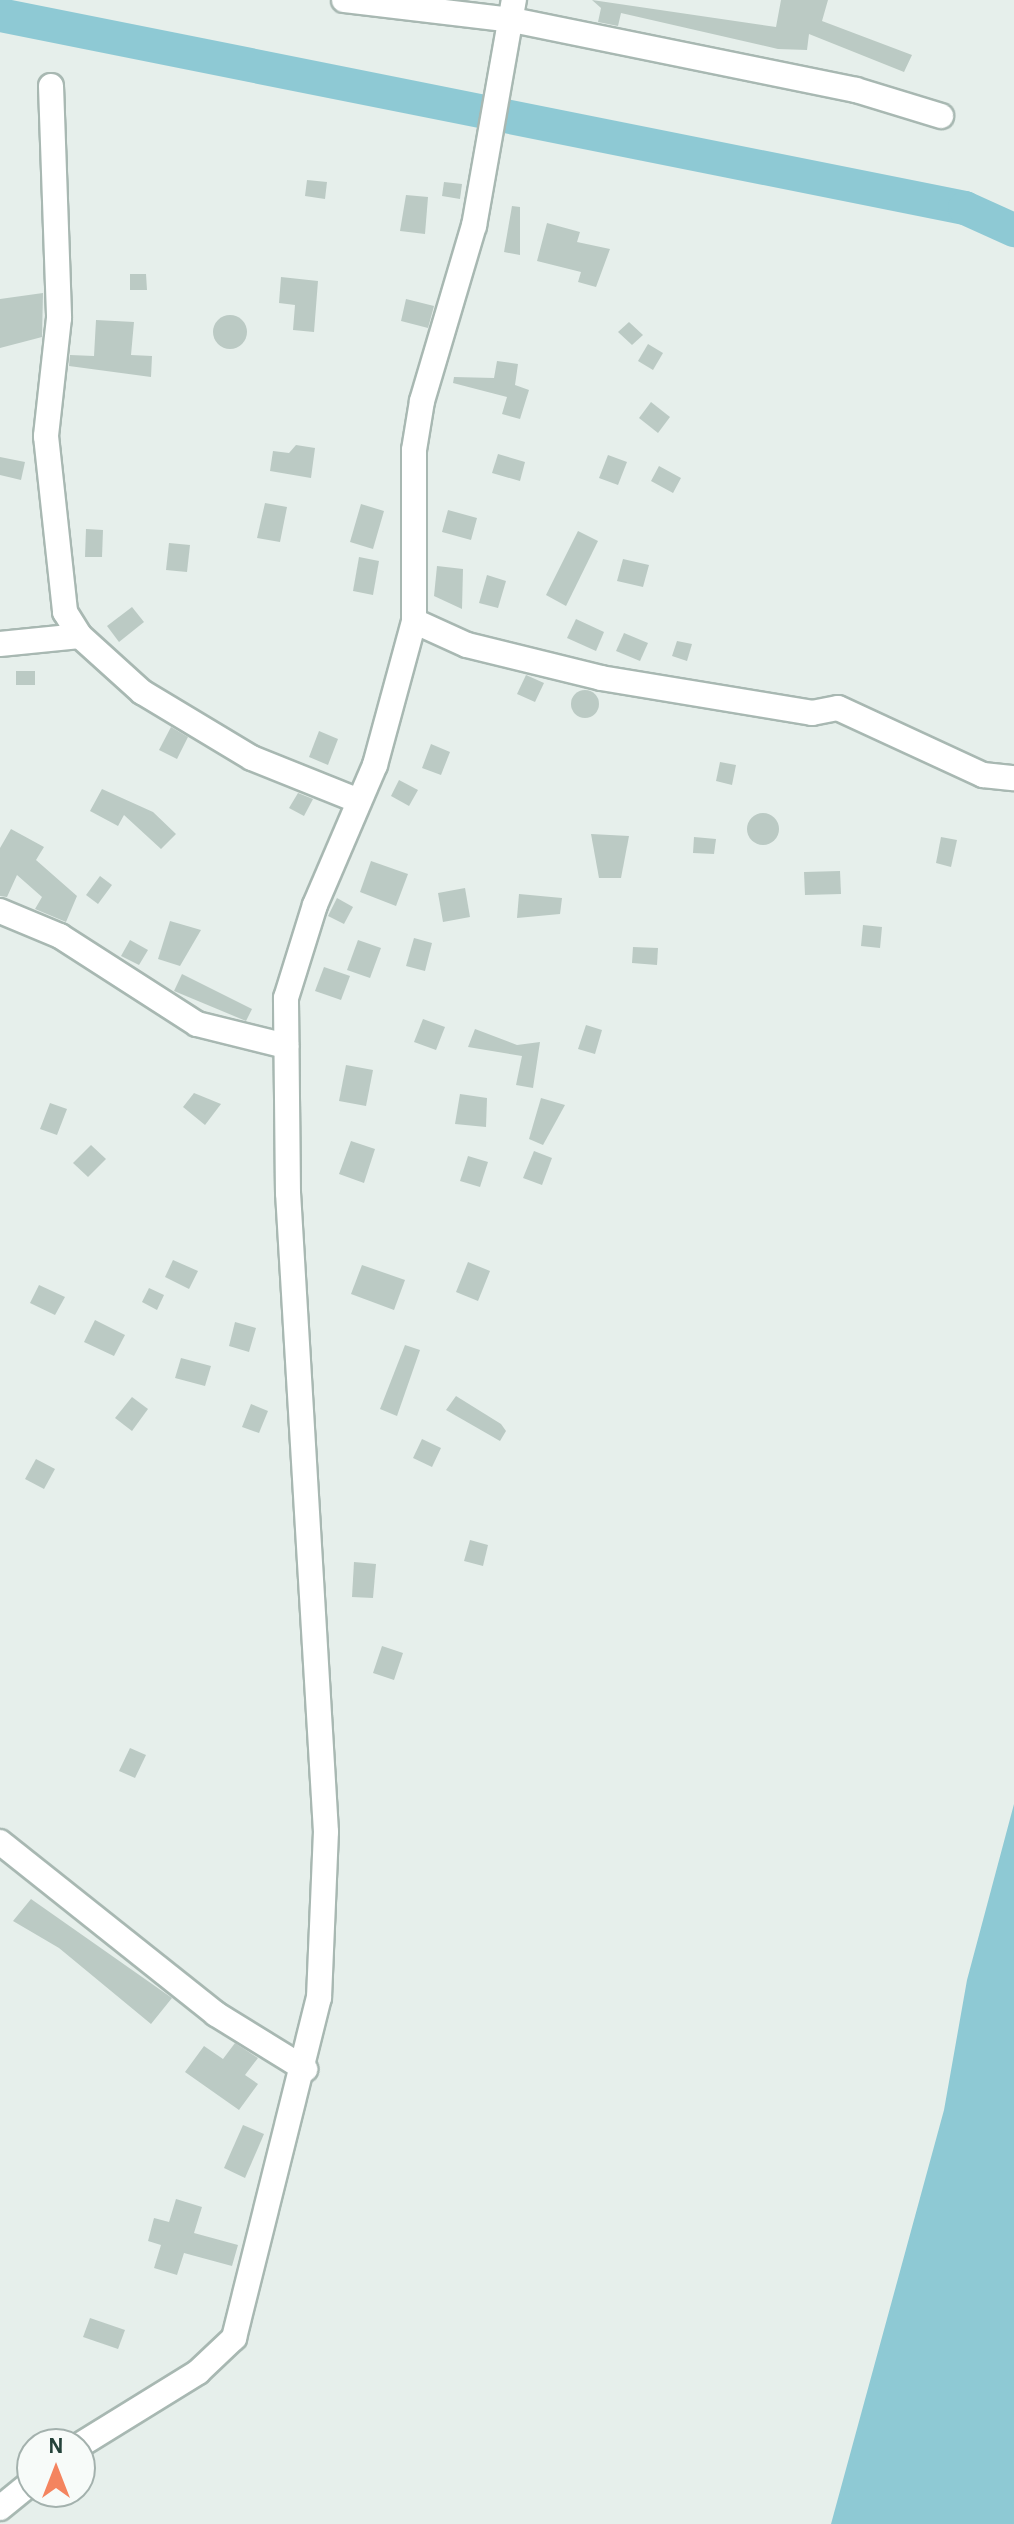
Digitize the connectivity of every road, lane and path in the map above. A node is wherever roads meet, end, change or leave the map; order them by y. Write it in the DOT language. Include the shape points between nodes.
graph roads {
  1 [pos="344,0"];
  2 [pos="513,10"];
  3 [pos="51,86"];
  4 [pos="941,116"];
  5 [pos="414,621"];
  6 [pos="80,636"];
  7 [pos="0,644"];
  8 [pos="1014,778"];
  9 [pos="359,801"];
  10 [pos="0,911"];
  11 [pos="286,1046"];
  12 [pos="0,1842"];
  13 [pos="305,2069"];
  14 [pos="96,2435"];
  15 [pos="16,2495"];
  16 [pos="0,2508"];
  1 -- 2 [label="street"];
  2 -- 4 [label="street" via="856,90"];
  2 -- 5 [label="street" via="474,226 422,401 414,450"];
  3 -- 6 [label="street" via="59,318 46,436 65,612"];
  5 -- 8 [label="street" via="467,645 601,678 812,713 838,708 983,775"];
  5 -- 9 [label="street"];
  6 -- 7 [label="street"];
  6 -- 9 [label="street" via="142,692 252,758"];
  9 -- 11 [label="street" via="294,961"];
  10 -- 11 [label="street" via="60,936 210,1030"];
  11 -- 13 [label="street" via="328,1900"];
  12 -- 13 [label="street" via="216,2014"];
  13 -- 14 [label="street" via="234,2338 198,2372"];
  15 -- 16 [label="street"];
}
